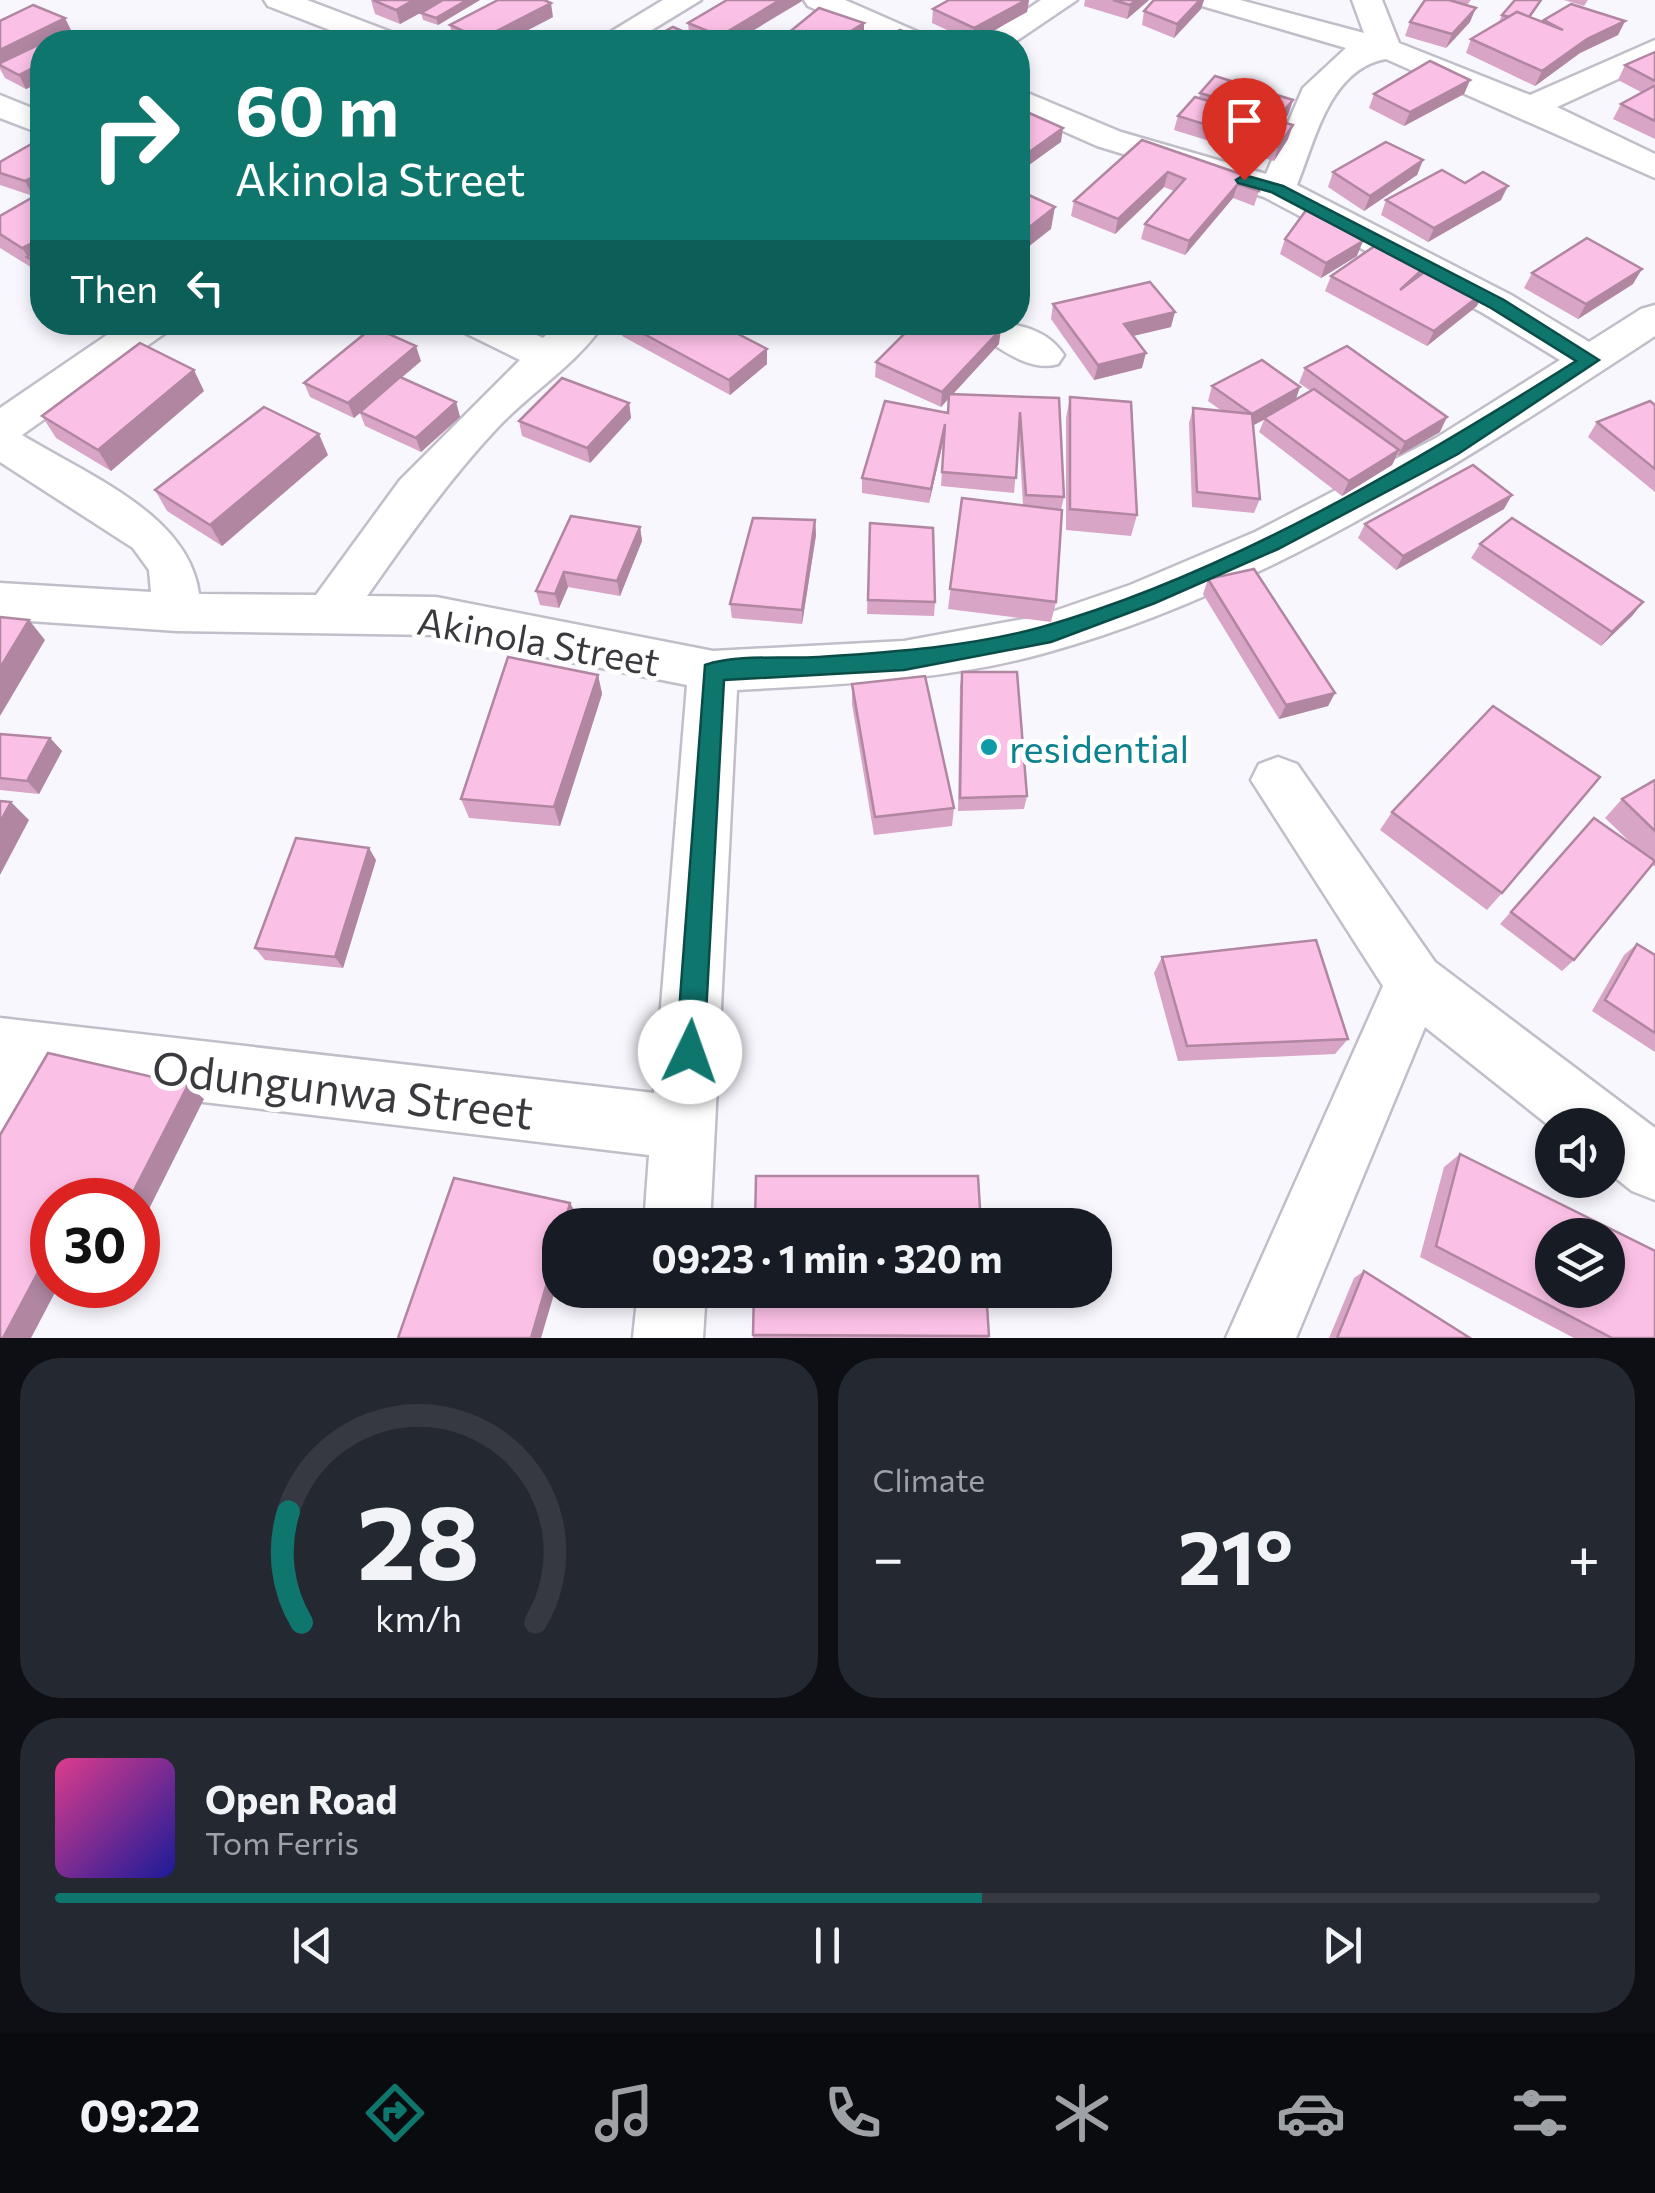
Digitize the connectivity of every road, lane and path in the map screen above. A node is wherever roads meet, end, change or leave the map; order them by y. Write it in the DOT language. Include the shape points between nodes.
graph roads {
  1 [pos="279,0"];
  2 [pos="686,0"];
  3 [pos="819,0"];
  4 [pos="1062,0"];
  5 [pos="1213,0"];
  6 [pos="1367,0"];
  7 [pos="357,30"];
  8 [pos="632,30"];
  9 [pos="887,30"];
  10 [pos="1013,30"];
  11 [pos="1386,50"];
  12 [pos="1655,50"];
  13 [pos="0,105"];
  14 [pos="1030,105"];
  15 [pos="1531,107"];
  16 [pos="30,119"];
  17 [pos="1655,167"];
  18 [pos="1277,189"];
  19 [pos="1655,318"];
  20 [pos="135,335"];
  21 [pos="502,335"];
  22 [pos="572,335"];
  23 [pos="1009,335"];
  24 [pos="1044,355"];
  25 [pos="550,358"];
  26 [pos="1590,360"];
  27 [pos="0,428"];
  28 [pos="0,441"];
  29 [pos="0,601"];
  30 [pos="177,612"];
  31 [pos="329,614"];
  32 [pos="713,672"];
  33 [pos="1278,780"];
  34 [pos="1414,982"];
  35 [pos="9,1067"];
  36 [pos="1577,1108"];
  37 [pos="686,1128"];
  38 [pos="1625,1145"];
  39 [pos="1655,1168"];
  40 [pos="679,1208"];
  41 [pos="670,1308"];
  42 [pos="668,1338"];
  43 [pos="1261,1338"];
  1 -- 7 [label="street"];
  2 -- 8 [label="street"];
  3 -- 9 [label="street"];
  4 -- 10 [label="street"];
  5 -- 11 [label="street"];
  6 -- 11 [label="street"];
  11 -- 15 [label="street"];
  11 -- 18 [label="street" via="1356,55 1320,88"];
  12 -- 15 [label="street"];
  13 -- 16 [label="street"];
  14 -- 18 [label="street" via="1108,139"];
  15 -- 17 [label="street"];
  18 -- 26 [label="street"];
  19 -- 26 [label="street, Akinola Street"];
  20 -- 27 [label="street"];
  21 -- 25 [label="street"];
  22 -- 25 [label="street"];
  23 -- 24 [label="street"];
  25 -- 31 [label="street" via="486,414 416,490"];
  26 -- 32 [label="street, Akinola Street" via="1450,449 1271,544 1043,636 904,661"];
  28 -- 30 [label="street" via="149,536 172,566"];
  29 -- 30 [label="street, Akinola Street"];
  30 -- 31 [label="street, Akinola Street"];
  31 -- 32 [label="street, Akinola Street" via="436,616"];
  32 -- 37 [label="street"];
  33 -- 34 [label="street"];
  34 -- 36 [label="street"];
  34 -- 43 [label="street"];
  35 -- 37 [label="street, Odungunwa Street"];
  37 -- 40 [label="street"];
  38 -- 39 [label="street"];
  41 -- 42 [label="street"];
}
